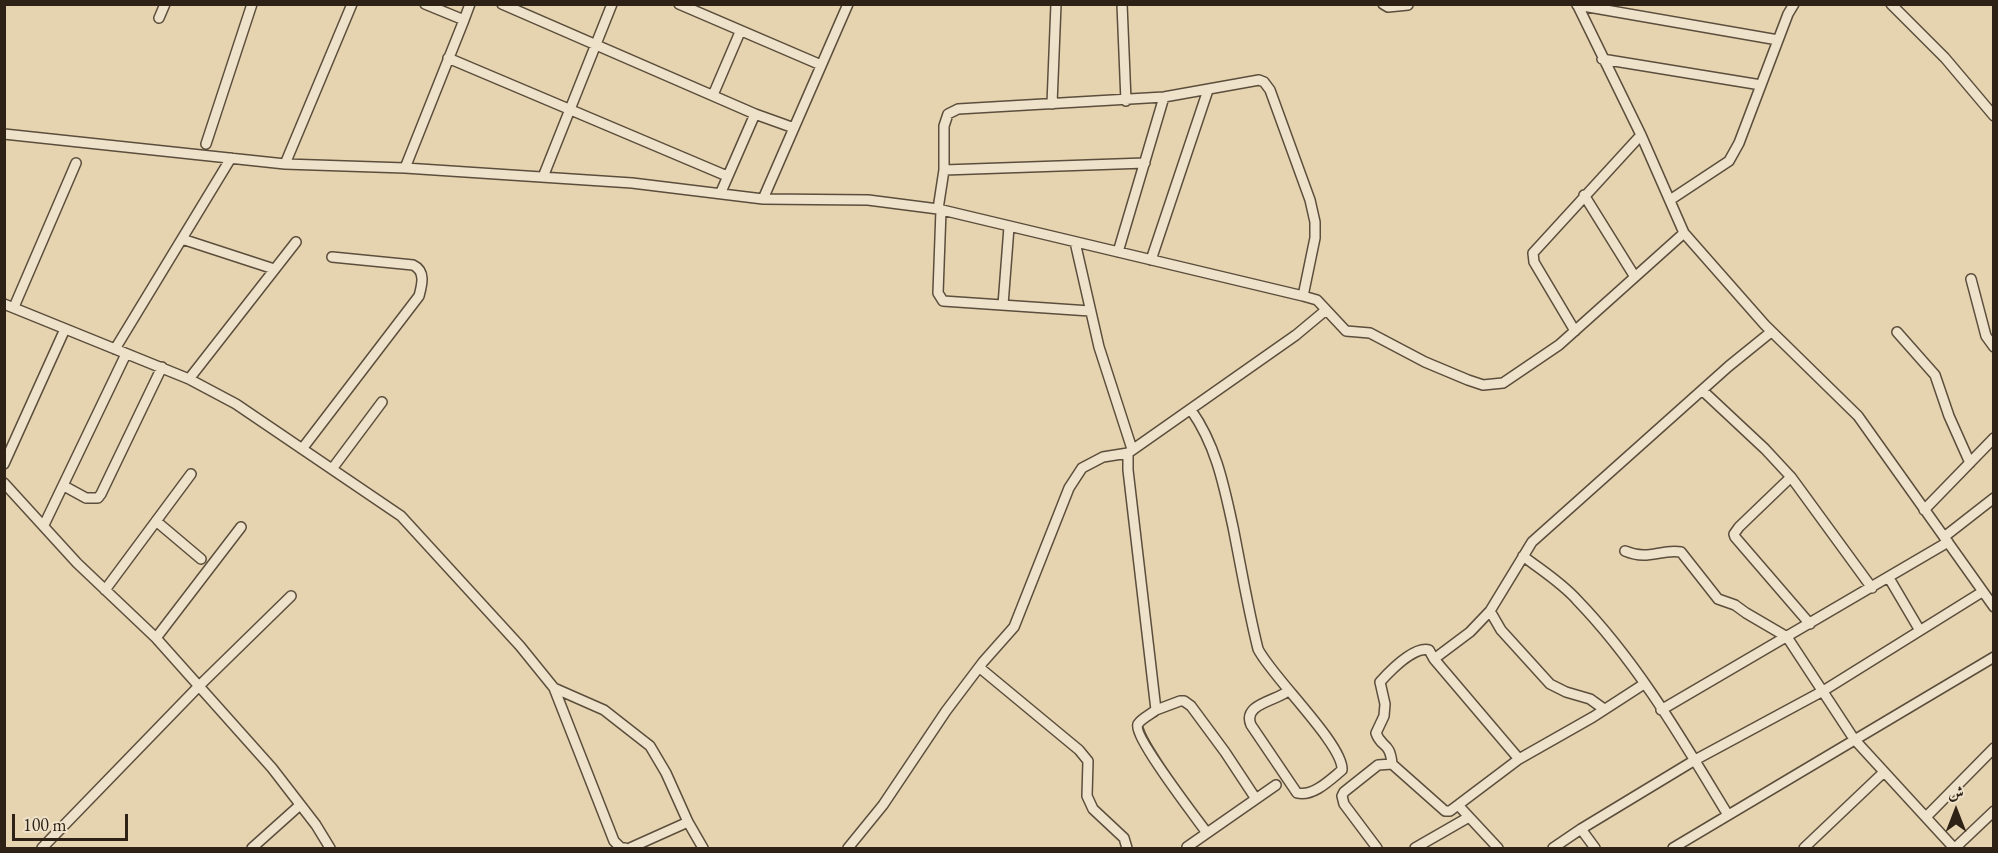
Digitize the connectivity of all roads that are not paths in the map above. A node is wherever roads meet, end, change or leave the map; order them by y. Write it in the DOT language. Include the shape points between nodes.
graph roads {
  1 [pos="165,4"];
  2 [pos="252,4"];
  3 [pos="352,4"];
  4 [pos="425,4"];
  5 [pos="470,4"];
  6 [pos="502,4"];
  7 [pos="612,4"];
  8 [pos="680,4"];
  9 [pos="848,4"];
  10 [pos="1056,4"];
  11 [pos="1122,4"];
  12 [pos="1383,4"];
  13 [pos="1794,4"];
  14 [pos="1891,4"];
  15 [pos="1408,5"];
  16 [pos="1577,5"];
  17 [pos="159,18"];
  18 [pos="464,20"];
  19 [pos="740,32"];
  20 [pos="1778,40"];
  21 [pos="597,45"];
  22 [pos="448,58"];
  23 [pos="1602,59"];
  24 [pos="821,65"];
  25 [pos="1761,85"];
  26 [pos="1208,90"];
  27 [pos="713,95"];
  28 [pos="1164,98"];
  29 [pos="1126,101"];
  30 [pos="1052,104"];
  31 [pos="570,109"];
  32 [pos="755,114"];
  33 [pos="1994,116"];
  34 [pos="794,129"];
  35 [pos="4,134"];
  36 [pos="1641,135"];
  37 [pos="206,144"];
  38 [pos="231,158"];
  39 [pos="75,163"];
  40 [pos="285,164"];
  41 [pos="1145,164"];
  42 [pos="405,168"];
  43 [pos="944,170"];
  44 [pos="728,176"];
  45 [pos="543,177"];
  46 [pos="721,192"];
  47 [pos="1584,195"];
  48 [pos="764,199"];
  49 [pos="1670,200"];
  50 [pos="940,210"];
  51 [pos="1009,227"];
  52 [pos="1684,233"];
  53 [pos="182,238"];
  54 [pos="296,242"];
  55 [pos="1075,242"];
  56 [pos="1118,252"];
  57 [pos="332,257"];
  58 [pos="1151,260"];
  59 [pos="273,269"];
  60 [pos="1635,277"];
  61 [pos="1971,279"];
  62 [pos="1303,296"];
  63 [pos="7,305"];
  64 [pos="1004,305"];
  65 [pos="1326,310"];
  66 [pos="1090,311"];
  67 [pos="66,329"];
  68 [pos="1575,331"];
  69 [pos="1771,332"];
  70 [pos="1897,332"];
  71 [pos="1994,347"];
  72 [pos="115,349"];
  73 [pos="126,354"];
  74 [pos="162,367"];
  75 [pos="189,378"];
  76 [pos="1703,391"];
  77 [pos="382,402"];
  78 [pos="1191,410"];
  79 [pos="1994,438"];
  80 [pos="302,449"];
  81 [pos="1130,451"];
  82 [pos="4,464"];
  83 [pos="1970,464"];
  84 [pos="332,469"];
  85 [pos="191,474"];
  86 [pos="1791,477"];
  87 [pos="4,483"];
  88 [pos="64,486"];
  89 [pos="1994,498"];
  90 [pos="1924,510"];
  91 [pos="156,521"];
  92 [pos="44,525"];
  93 [pos="241,527"];
  94 [pos="1946,539"];
  95 [pos="1625,551"];
  96 [pos="1523,556"];
  97 [pos="201,559"];
  98 [pos="1889,578"];
  99 [pos="1872,588"];
  100 [pos="105,590"];
  101 [pos="1982,592"];
  102 [pos="291,596"];
  103 [pos="1994,607"];
  104 [pos="1490,611"];
  105 [pos="1810,624"];
  106 [pos="1919,629"];
  107 [pos="1787,637"];
  108 [pos="156,638"];
  109 [pos="1994,657"];
  110 [pos="1434,659"];
  111 [pos="980,668"];
  112 [pos="1644,684"];
  113 [pos="199,686"];
  114 [pos="554,688"];
  115 [pos="1288,691"];
  116 [pos="1822,691"];
  117 [pos="1604,709"];
  118 [pos="1156,710"];
  119 [pos="1661,710"];
  120 [pos="1854,739"];
  121 [pos="1994,748"];
  122 [pos="1519,759"];
  123 [pos="1695,760"];
  124 [pos="1392,764"];
  125 [pos="1884,772"];
  126 [pos="1276,784"];
  127 [pos="1256,799"];
  128 [pos="300,805"];
  129 [pos="1458,806"];
  130 [pos="1994,811"];
  131 [pos="1728,815"];
  132 [pos="1469,817"];
  133 [pos="1926,817"];
  134 [pos="688,822"];
  135 [pos="1581,829"];
  136 [pos="1207,833"];
  137 [pos="1187,847"];
  138 [pos="330,848"];
  139 [pos="1675,848"];
  140 [pos="42,849"];
  141 [pos="252,849"];
  142 [pos="625,849"];
  143 [pos="630,849"];
  144 [pos="703,849"];
  145 [pos="848,849"];
  146 [pos="1127,849"];
  147 [pos="1377,849"];
  148 [pos="1415,849"];
  149 [pos="1498,849"];
  150 [pos="1552,849"];
  151 [pos="1595,849"];
  152 [pos="1804,849"];
  153 [pos="1954,849"];
  1 -- 17 [label="street"];
  2 -- 37 [label="street"];
  3 -- 40 [label="street"];
  4 -- 18 [label="street"];
  5 -- 18 [label="street"];
  6 -- 21 [label="street"];
  7 -- 21 [label="street"];
  8 -- 19 [label="street"];
  9 -- 24 [label="street"];
  10 -- 30 [label="street"];
  11 -- 29 [label="street"];
  12 -- 15 [label="street"];
  13 -- 20 [label="street"];
  14 -- 33 [label="street" via="1938,50"];
  16 -- 20 [label="street"];
  16 -- 23 [label="street"];
  18 -- 22 [label="street"];
  19 -- 24 [label="street"];
  19 -- 27 [label="street"];
  20 -- 25 [label="street"];
  21 -- 27 [label="street"];
  21 -- 31 [label="street"];
  22 -- 31 [label="street"];
  22 -- 42 [label="street"];
  23 -- 25 [label="street"];
  23 -- 36 [label="street"];
  24 -- 34 [label="street"];
  25 -- 49 [label="street" via="1729,161"];
  26 -- 28 [label="street"];
  26 -- 58 [label="street"];
  26 -- 62 [label="street" via="1259,80 1270,90 1315,222"];
  27 -- 32 [label="street"];
  28 -- 29 [label="street"];
  28 -- 41 [label="street"];
  29 -- 30 [label="street"];
  30 -- 43 [label="street" via="958,109 948,114 944,126"];
  31 -- 44 [label="street"];
  31 -- 45 [label="street"];
  32 -- 34 [label="street"];
  32 -- 44 [label="street"];
  34 -- 48 [label="street"];
  35 -- 38 [label="street"];
  36 -- 47 [label="street"];
  36 -- 49 [label="street"];
  38 -- 40 [label="street"];
  38 -- 53 [label="street"];
  39 -- 63 [label="street"];
  40 -- 42 [label="street"];
  41 -- 43 [label="street"];
  41 -- 56 [label="street"];
  42 -- 45 [label="street"];
  43 -- 50 [label="street"];
  44 -- 46 [label="street"];
  45 -- 46 [label="street"];
  46 -- 48 [label="street"];
  47 -- 60 [label="street"];
  47 -- 68 [label="street" via="1533,253 1534,262"];
  48 -- 50 [label="street" via="868,200"];
  49 -- 52 [label="street"];
  50 -- 51 [label="street"];
  50 -- 64 [label="street" via="939,297 943,301"];
  51 -- 55 [label="street"];
  51 -- 64 [label="street"];
  52 -- 60 [label="street"];
  52 -- 69 [label="street"];
  53 -- 59 [label="street"];
  53 -- 72 [label="street"];
  54 -- 59 [label="street"];
  55 -- 56 [label="street"];
  55 -- 66 [label="street"];
  56 -- 58 [label="street"];
  57 -- 80 [label="street" via="412,265 418,267 422,283 419,296"];
  58 -- 62 [label="street"];
  59 -- 75 [label="street"];
  60 -- 68 [label="street"];
  61 -- 71 [label="street" via="1986,336"];
  62 -- 65 [label="street" via="1317,300"];
  63 -- 67 [label="street"];
  64 -- 66 [label="street"];
  65 -- 68 [label="street" via="1346,331 1370,333 1450,374 1483,385 1512,378"];
  65 -- 78 [label="street"];
  66 -- 81 [label="street"];
  67 -- 72 [label="street"];
  67 -- 82 [label="street"];
  69 -- 76 [label="street"];
  69 -- 90 [label="street" via="1858,416"];
  70 -- 83 [label="street" via="1935,375"];
  72 -- 73 [label="street"];
  73 -- 74 [label="street"];
  73 -- 88 [label="street"];
  74 -- 75 [label="street"];
  74 -- 88 [label="street" via="98,498 86,498"];
  75 -- 80 [label="street"];
  76 -- 86 [label="street"];
  76 -- 96 [label="street" via="1532,542"];
  77 -- 84 [label="street"];
  78 -- 81 [label="street"];
  78 -- 115 [label="street" via="1214,452 1226,492 1258,649"];
  79 -- 83 [label="street"];
  80 -- 84 [label="street"];
  81 -- 111 [label="street" via="1103,457 1082,468 1069,488 1014,627"];
  81 -- 118 [label="street" via="1128,470"];
  83 -- 90 [label="street"];
  84 -- 114 [label="street" via="401,516"];
  85 -- 91 [label="street"];
  86 -- 99 [label="street"];
  86 -- 105 [label="street" via="1734,534"];
  87 -- 92 [label="street"];
  88 -- 92 [label="street"];
  89 -- 94 [label="street"];
  90 -- 94 [label="street"];
  91 -- 97 [label="street"];
  91 -- 100 [label="street"];
  92 -- 100 [label="street"];
  93 -- 108 [label="street"];
  94 -- 98 [label="street"];
  94 -- 101 [label="street"];
  95 -- 107 [label="street" via="1637,556 1681,552 1718,598"];
  96 -- 104 [label="street"];
  96 -- 112 [label="street" via="1576,598"];
  98 -- 99 [label="street"];
  98 -- 106 [label="street"];
  99 -- 105 [label="street"];
  100 -- 108 [label="street"];
  101 -- 103 [label="street"];
  101 -- 116 [label="street"];
  102 -- 113 [label="street"];
  104 -- 110 [label="street"];
  104 -- 117 [label="street" via="1501,630 1550,684 1590,699"];
  105 -- 107 [label="street"];
  107 -- 116 [label="street"];
  107 -- 119 [label="street"];
  108 -- 113 [label="street"];
  109 -- 120 [label="street"];
  110 -- 122 [label="street"];
  110 -- 124 [label="street" via="1429,650 1418,650 1380,682 1385,705 1376,733 1389,748"];
  111 -- 145 [label="street"];
  111 -- 146 [label="street" via="1088,761 1087,796 1093,809 1124,838"];
  112 -- 117 [label="street"];
  112 -- 119 [label="street"];
  113 -- 128 [label="street"];
  113 -- 140 [label="street"];
  114 -- 134 [label="street" via="604,710 650,746"];
  114 -- 142 [label="street" via="614,841"];
  115 -- 115 [label="street" via="1322,731 1342,766 1335,776 1309,794 1297,793 1248,719 1255,707"];
  116 -- 120 [label="street"];
  116 -- 123 [label="street"];
  117 -- 122 [label="street"];
  118 -- 127 [label="street" via="1180,701 1191,706"];
  118 -- 136 [label="street" via="1138,723 1140,736"];
  119 -- 123 [label="street"];
  120 -- 125 [label="street"];
  120 -- 131 [label="street"];
  121 -- 133 [label="street"];
  122 -- 129 [label="street"];
  123 -- 131 [label="street"];
  123 -- 135 [label="street"];
  124 -- 129 [label="street" via="1445,811"];
  124 -- 147 [label="street" via="1378,765 1342,794 1344,804"];
  125 -- 133 [label="street"];
  125 -- 152 [label="street"];
  126 -- 127 [label="street"];
  127 -- 136 [label="street"];
  128 -- 138 [label="street"];
  128 -- 141 [label="street"];
  129 -- 132 [label="street"];
  130 -- 153 [label="street"];
  131 -- 139 [label="street"];
  132 -- 148 [label="street"];
  132 -- 149 [label="street"];
  133 -- 153 [label="street"];
  134 -- 143 [label="street"];
  134 -- 144 [label="street"];
  135 -- 150 [label="street"];
  135 -- 151 [label="street"];
  136 -- 137 [label="street"];
}
